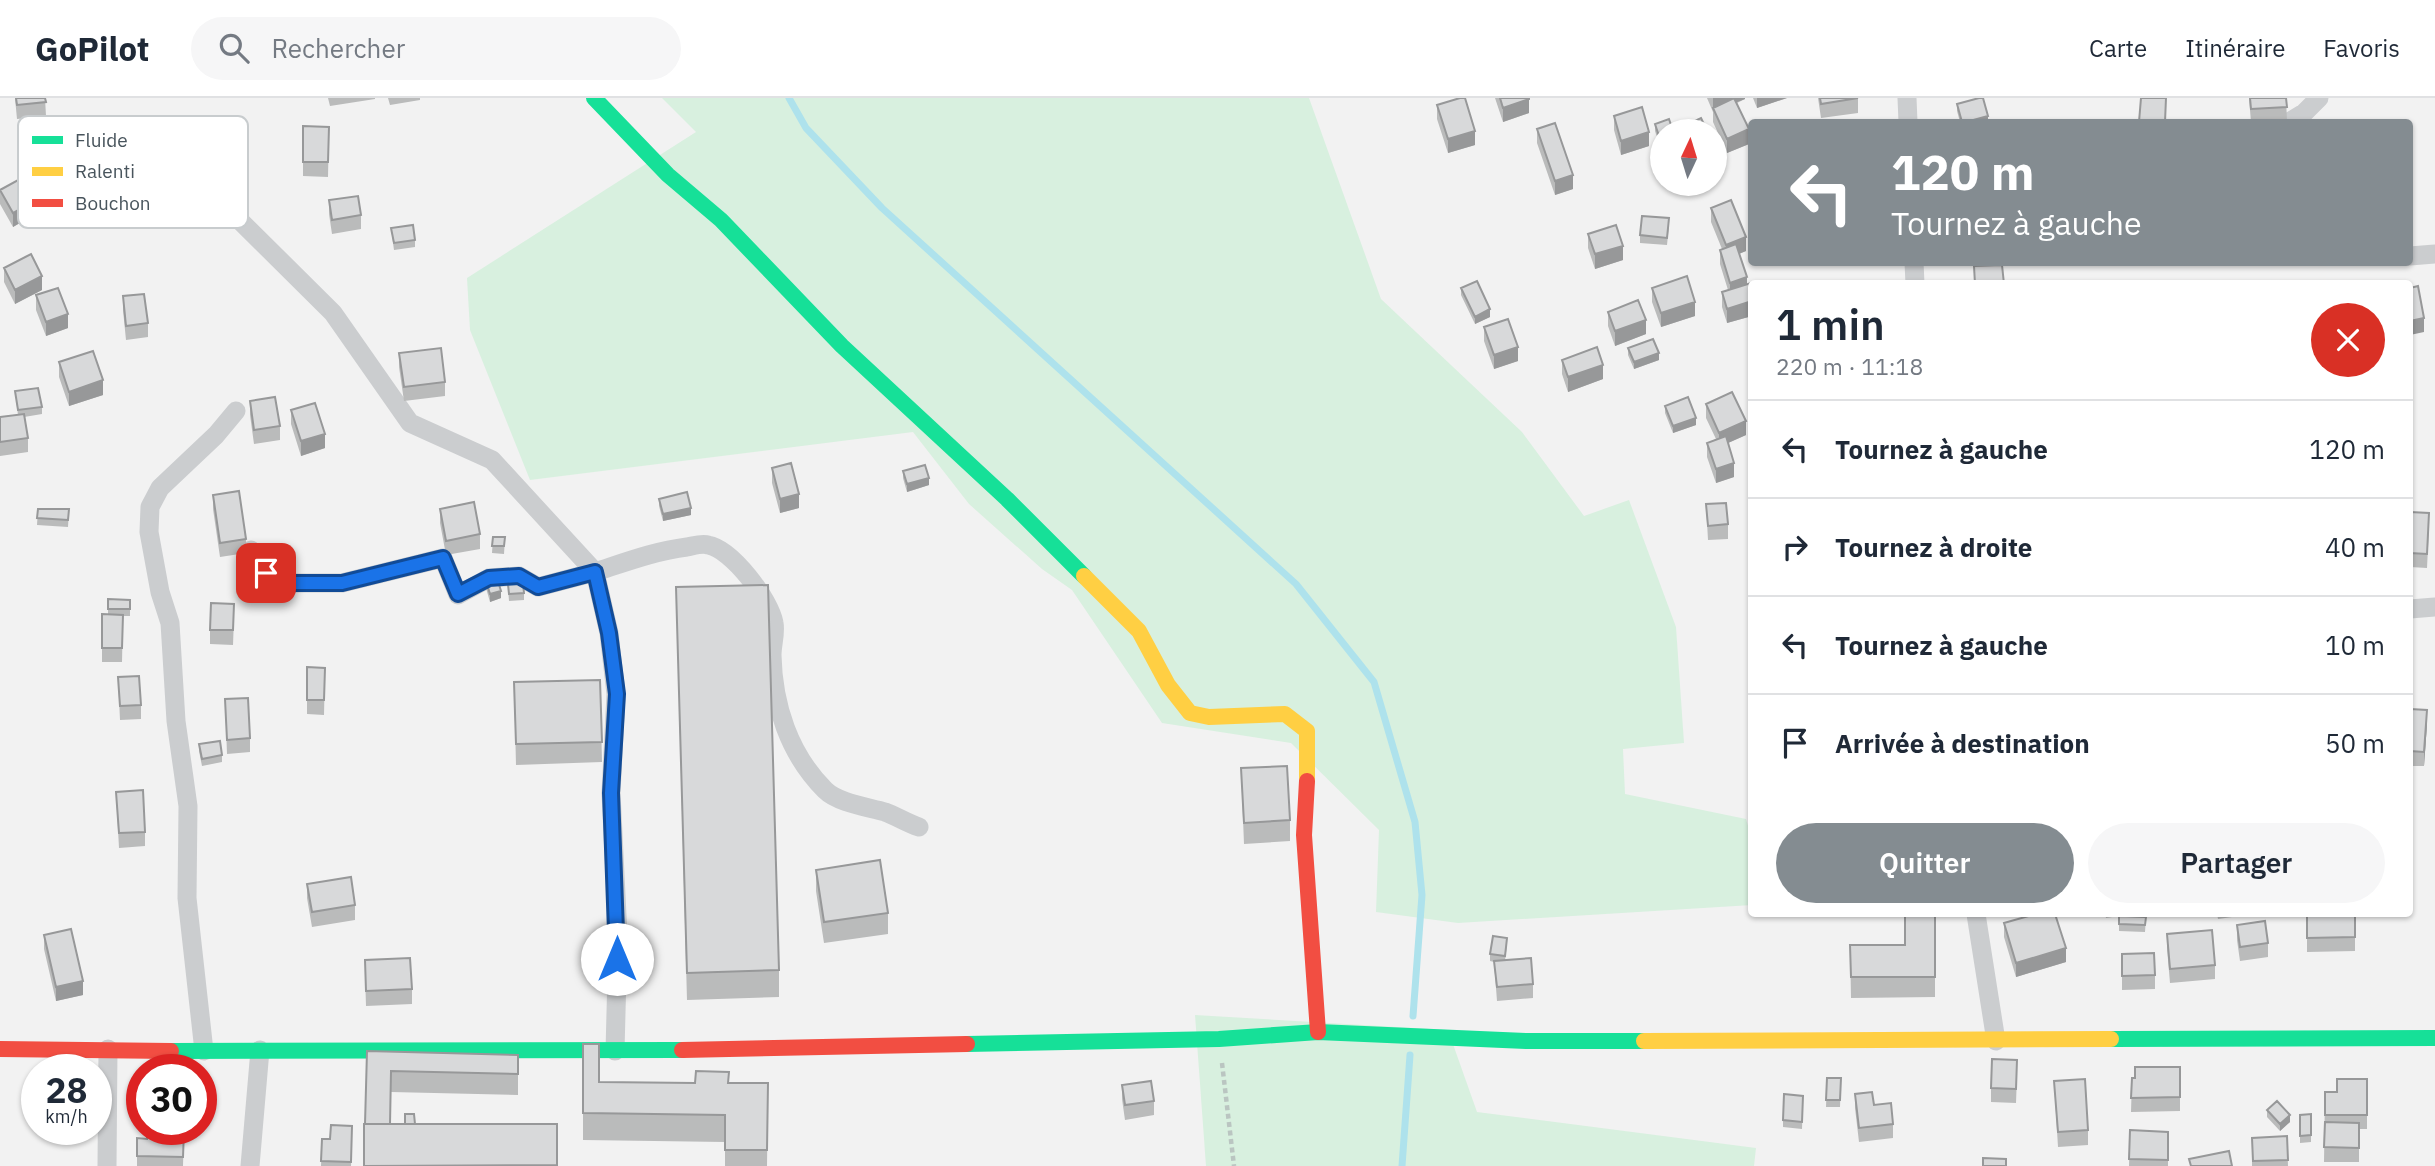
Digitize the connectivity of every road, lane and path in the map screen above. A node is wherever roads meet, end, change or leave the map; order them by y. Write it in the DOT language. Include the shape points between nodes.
graph roads {
  1 [pos="594,98"];
  2 [pos="1907,98"];
  3 [pos="2319,98"];
  4 [pos="1908,119"];
  5 [pos="2294,119"];
  6 [pos="247,228"];
  7 [pos="2435,254"];
  8 [pos="2413,256"];
  9 [pos="236,411"];
  10 [pos="251,550"];
  11 [pos="595,572"];
  12 [pos="2435,607"];
  13 [pos="2413,609"];
  14 [pos="919,827"];
  15 [pos="1976,917"];
  16 [pos="1318,1032"];
  17 [pos="2435,1038"];
  18 [pos="1219,1039"];
  19 [pos="1996,1041"];
  20 [pos="0,1049"];
  21 [pos="108,1049"];
  22 [pos="204,1051"];
  23 [pos="260,1051"];
  24 [pos="615,1051"];
  25 [pos="107,1166"];
  26 [pos="250,1166"];
  27 [pos="1234,1166"];
  1 -- 16 [label="street" via="842,346 1007,499 1139,631 1168,685 1190,713 1209,717 1285,715 1307,731 1304,835"];
  2 -- 4 [label="street"];
  3 -- 5 [label="street"];
  6 -- 11 [label="street" via="333,313 410,423 492,460"];
  7 -- 8 [label="street"];
  9 -- 22 [label="street" via="160,488 150,507 149,532 170,623 176,721 188,806 187,898"];
  10 -- 11 [label="street" via="266,573 290,583 342,583 443,558 458,594 489,578 519,576 538,587"];
  11 -- 14 [label="street" via="661,551 708,544 731,556 768,604 775,625 773,665 780,715 789,740 807,767 827,792"];
  11 -- 24 [label="street" via="617,694 611,793 618,936"];
  12 -- 13 [label="street"];
  15 -- 19 [label="street"];
  16 -- 18 [label="street"];
  16 -- 19 [label="street" via="1527,1041"];
  17 -- 19 [label="street"];
  18 -- 24 [label="street"];
  18 -- 27 [label="path"];
  20 -- 21 [label="street"];
  21 -- 22 [label="street"];
  21 -- 25 [label="street"];
  22 -- 23 [label="street"];
  23 -- 24 [label="street"];
  23 -- 26 [label="street"];
}
